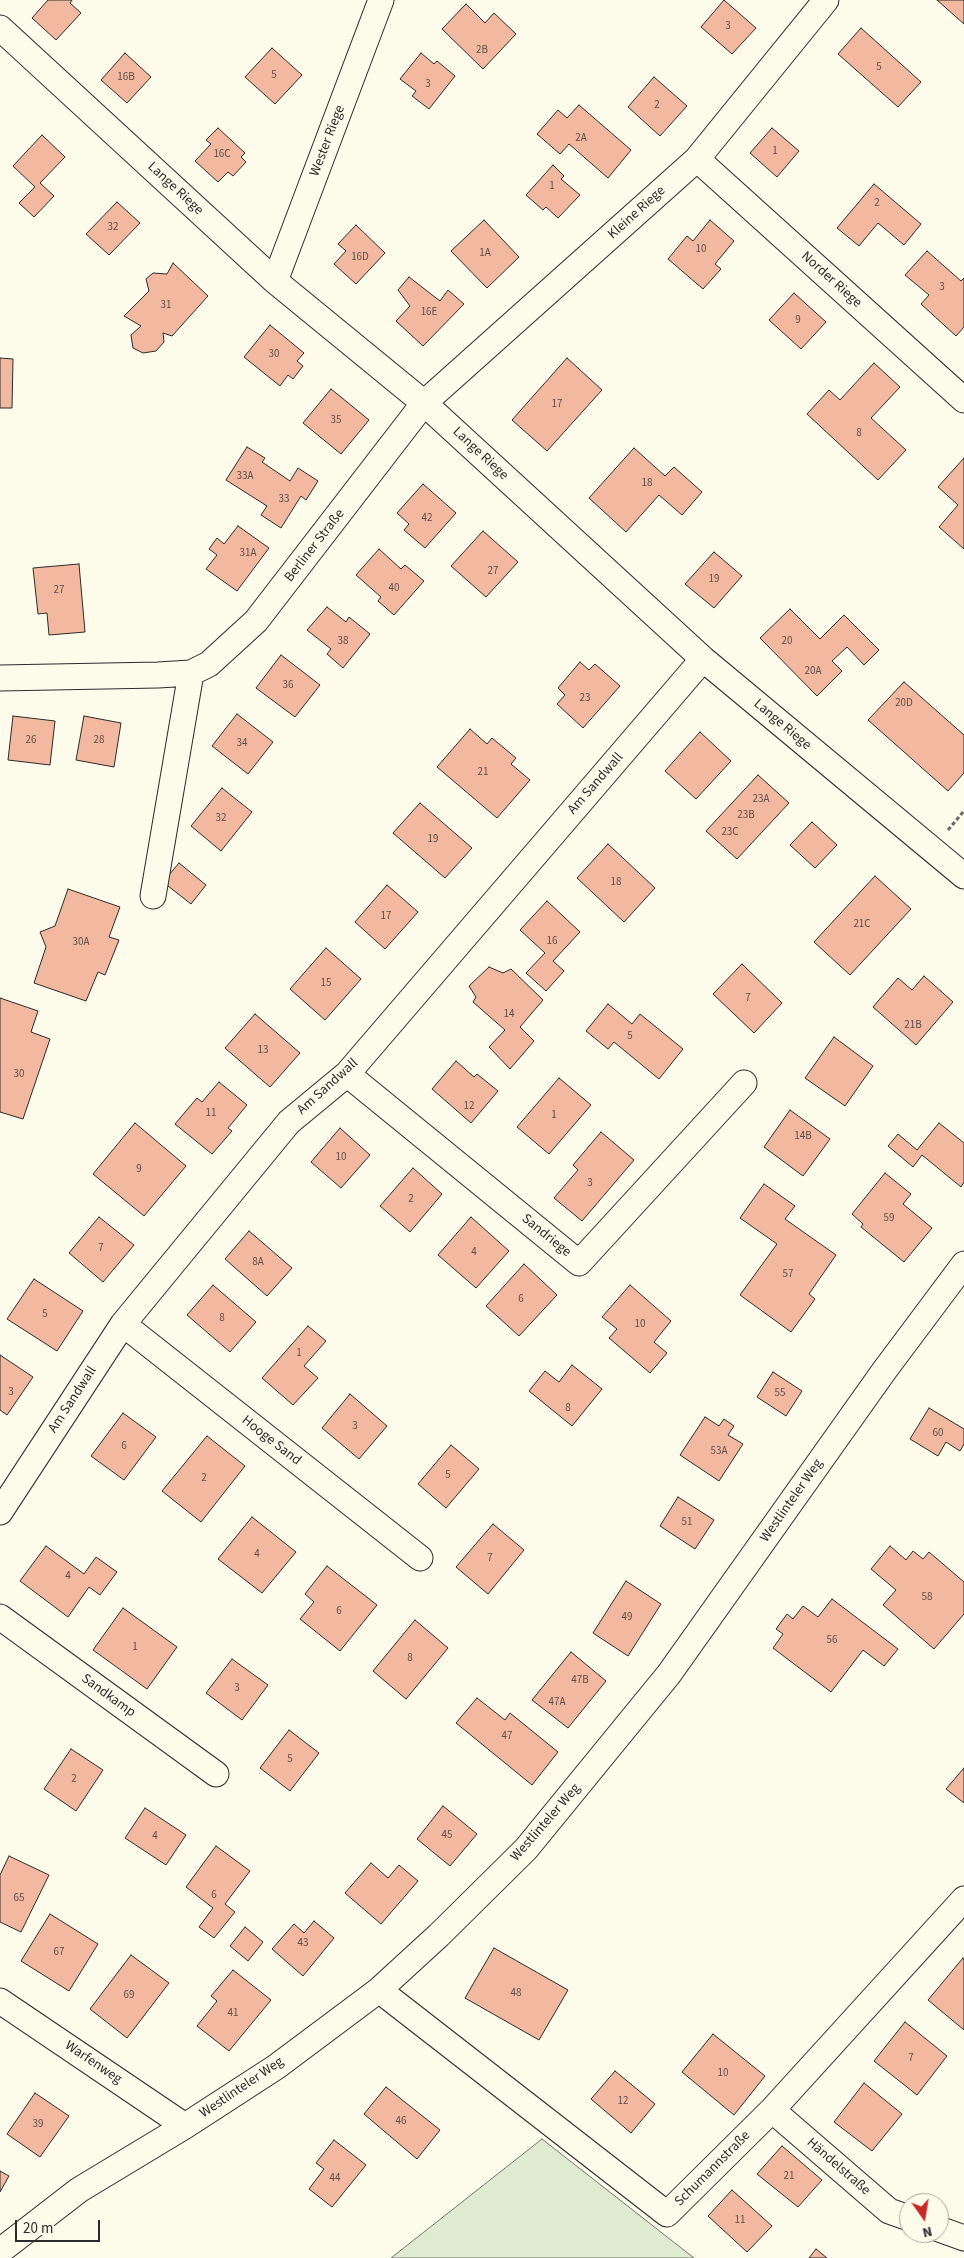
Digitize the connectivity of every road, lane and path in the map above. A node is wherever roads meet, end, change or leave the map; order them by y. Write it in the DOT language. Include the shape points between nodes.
graph roads {
  1 [pos="381,0"];
  2 [pos="826,0"];
  3 [pos="0,28"];
  4 [pos="697,159"];
  5 [pos="275,281"];
  6 [pos="964,400"];
  7 [pos="424,403"];
  8 [pos="703,660"];
  9 [pos="191,673"];
  10 [pos="0,678"];
  11 [pos="964,876"];
  12 [pos="153,896"];
  13 [pos="347,1074"];
  14 [pos="744,1083"];
  15 [pos="964,1264"];
  16 [pos="123,1324"];
  17 [pos="0,1512"];
  18 [pos="420,1558"];
  19 [pos="0,1617"];
  20 [pos="216,1774"];
  21 [pos="964,1898"];
  22 [pos="379,1990"];
  23 [pos="0,2000"];
  24 [pos="772,2110"];
  25 [pos="185,2126"];
  26 [pos="899,2214"];
  27 [pos="949,2233"];
  28 [pos="964,2238"];
  29 [pos="0,2251"];
  1 -- 5 [label="street, Wester Riege"];
  2 -- 4 [label="street, Kleine Riege"];
  3 -- 5 [label="street, Lange Riege"];
  4 -- 6 [label="street, Norder Riege"];
  4 -- 7 [label="street, Kleine Riege"];
  5 -- 7 [label="street, Lange Riege"];
  7 -- 8 [label="street, Lange Riege"];
  7 -- 9 [label="street, Berliner Straße" via="256,621 209,664"];
  8 -- 11 [label="street, Lange Riege"];
  8 -- 13 [label="street, Am Sandwall"];
  9 -- 10 [label="street, Berliner Straße"];
  9 -- 12 [label="street"];
  13 -- 14 [label="street, Sandriege" via="579,1263"];
  13 -- 16 [label="street, Am Sandwall" via="289,1122"];
  15 -- 22 [label="street, Westlinteler Weg" via="669,1674 597,1764 526,1849"];
  16 -- 17 [label="street, Am Sandwall"];
  16 -- 18 [label="street, Hooge Sand"];
  19 -- 20 [label="street, Sandkamp"];
  21 -- 24 [label="street, Schumannstraße"];
  22 -- 24 [label="street, Schumannstraße" via="667,2214"];
  22 -- 25 [label="street, Westlinteler Weg" via="276,2067"];
  23 -- 25 [label="street, Warfenweg"];
  24 -- 26 [label="street, Händelstraße" via="889,2211"];
  25 -- 29 [label="street, Westlinteler Weg" via="79,2190"];
  27 -- 28 [label="street"];
}
